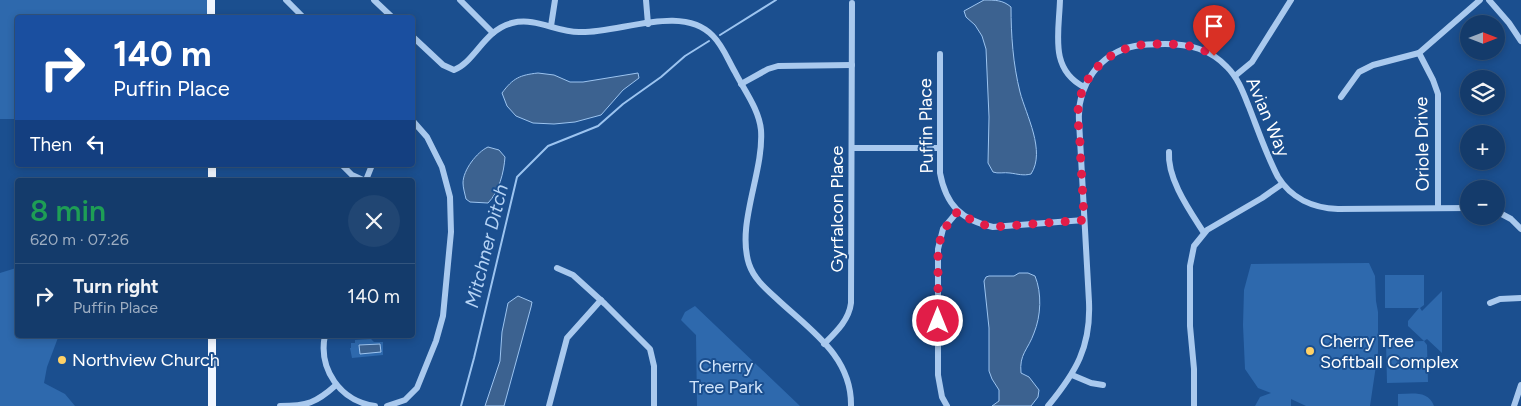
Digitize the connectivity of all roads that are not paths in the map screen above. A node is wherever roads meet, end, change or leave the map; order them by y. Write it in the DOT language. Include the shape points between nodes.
graph roads {
  1 [pos="212,0"];
  2 [pos="286,0"];
  3 [pos="374,0"];
  4 [pos="460,0"];
  5 [pos="555,0"];
  6 [pos="646,0"];
  7 [pos="1060,0"];
  8 [pos="1291,0"];
  9 [pos="1480,0"];
  10 [pos="1489,0"];
  11 [pos="852,3"];
  12 [pos="212,15"];
  13 [pos="301,15"];
  14 [pos="390,15"];
  15 [pos="648,24"];
  16 [pos="551,26"];
  17 [pos="493,33"];
  18 [pos="415,39"];
  19 [pos="1521,41"];
  20 [pos="1419,53"];
  21 [pos="940,54"];
  22 [pos="852,65"];
  23 [pos="1235,76"];
  24 [pos="741,84"];
  25 [pos="1084,87"];
  26 [pos="1340,97"];
  27 [pos="415,123"];
  28 [pos="852,148"];
  29 [pos="940,148"];
  30 [pos="1169,152"];
  31 [pos="344,167"];
  32 [pos="360,178"];
  33 [pos="1282,184"];
  34 [pos="1438,208"];
  35 [pos="1460,208"];
  36 [pos="958,211"];
  37 [pos="1505,216"];
  38 [pos="1084,220"];
  39 [pos="1521,229"];
  40 [pos="1204,232"];
  41 [pos="557,268"];
  42 [pos="1521,298"];
  43 [pos="601,300"];
  44 [pos="1490,303"];
  45 [pos="212,338"];
  46 [pos="324,338"];
  47 [pos="824,344"];
  48 [pos="1072,375"];
  49 [pos="336,385"];
  50 [pos="1103,385"];
  51 [pos="1521,386"];
  52 [pos="212,406"];
  53 [pos="280,406"];
  54 [pos="375,406"];
  55 [pos="387,406"];
  56 [pos="549,406"];
  57 [pos="654,406"];
  58 [pos="851,406"];
  59 [pos="947,406"];
  60 [pos="1048,406"];
  61 [pos="1194,406"];
  62 [pos="1514,406"];
  1 -- 12 [label="main road"];
  2 -- 13 [label="street"];
  3 -- 14 [label="street"];
  4 -- 17 [label="street"];
  5 -- 16 [label="street"];
  6 -- 15 [label="street"];
  7 -- 25 [label="street" via="1061,61 1070,77"];
  8 -- 23 [label="street" via="1252,62"];
  9 -- 20 [label="street"];
  10 -- 19 [label="street"];
  11 -- 22 [label="street, Gyrfalcon Place"];
  15 -- 16 [label="street" via="579,32"];
  15 -- 24 [label="street" via="682,21 704,29 722,48"];
  16 -- 17 [label="street" via="518,22"];
  17 -- 18 [label="street" via="454,70 443,65"];
  20 -- 26 [label="street" via="1365,68"];
  20 -- 34 [label="street, Oriole Drive" via="1438,94"];
  21 -- 29 [label="street, Puffin Place"];
  22 -- 24 [label="street" via="778,66"];
  22 -- 28 [label="street, Gyrfalcon Place"];
  23 -- 25 [label="street, Avian Way" via="1218,58 1200,49 1176,44 1142,45 1106,58"];
  23 -- 33 [label="street, Avian Way"];
  24 -- 47 [label="street" via="754,107 761,131 761,150 746,232 749,264 762,286"];
  25 -- 38 [label="street, Avian Way" via="1078,116"];
  27 -- 55 [label="street" via="427,137 442,167 450,196 451,232 443,316 417,388 405,400"];
  28 -- 29 [label="street"];
  28 -- 47 [label="street, Gyrfalcon Place" via="851,309"];
  29 -- 36 [label="street, Puffin Place" via="943,188"];
  30 -- 40 [label="street" via="1170,168 1192,216"];
  31 -- 32 [label="street"];
  33 -- 34 [label="street, Avian Way" via="1302,200 1323,208"];
  33 -- 40 [label="street"];
  34 -- 35 [label="street, Avian Way"];
  36 -- 38 [label="street, Puffin Place" via="974,222 993,227"];
  36 -- 59 [label="street" via="943,229 938,249 938,375"];
  37 -- 39 [label="street"];
  38 -- 48 [label="street, Avian Way" via="1089,320 1085,345"];
  40 -- 61 [label="street" via="1194,246 1190,266"];
  41 -- 43 [label="street" via="573,275"];
  42 -- 44 [label="street" via="1505,298"];
  43 -- 56 [label="street" via="568,338"];
  43 -- 57 [label="street" via="650,349 654,366"];
  45 -- 52 [label="main road"];
  46 -- 49 [label="street" via="326,365"];
  47 -- 58 [label="street" via="845,370 851,388"];
  48 -- 50 [label="street"];
  48 -- 60 [label="street, Avian Way"];
  49 -- 53 [label="street" via="307,404"];
  49 -- 54 [label="street" via="361,403"];
  51 -- 62 [label="street"];
}
